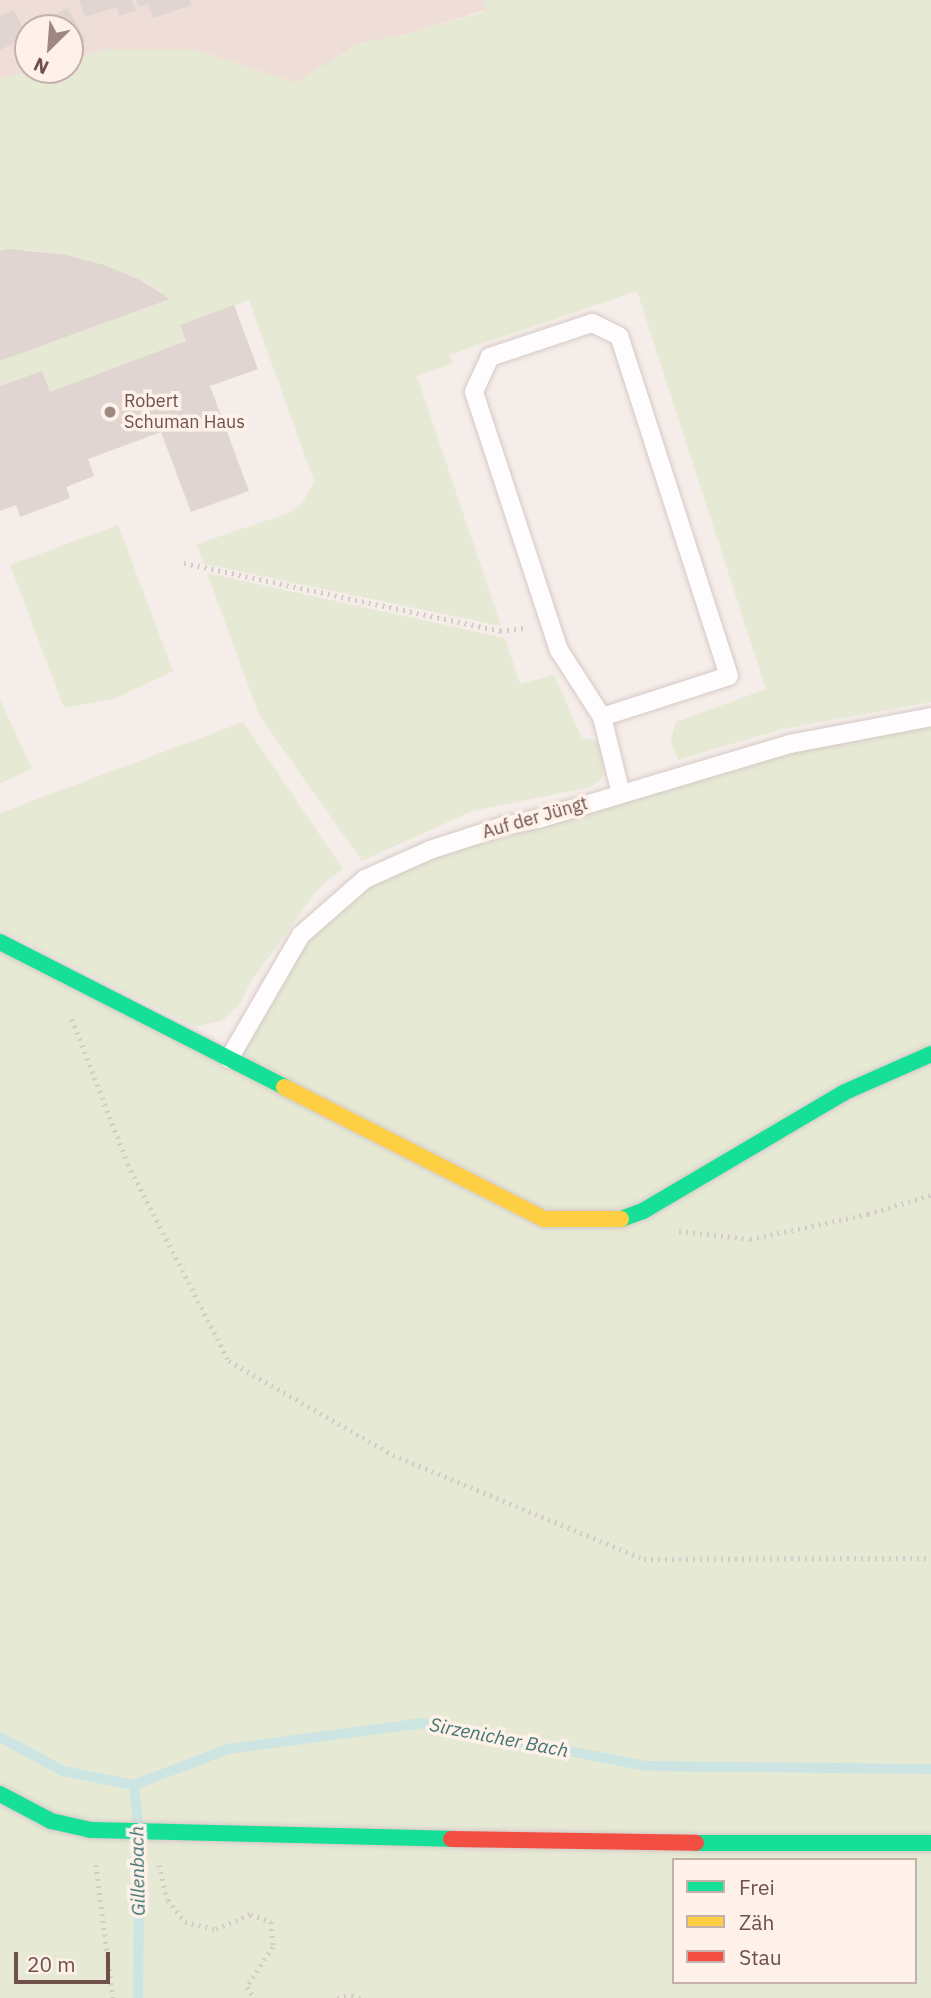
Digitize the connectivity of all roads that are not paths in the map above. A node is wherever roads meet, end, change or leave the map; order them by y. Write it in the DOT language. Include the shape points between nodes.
graph roads {
  1 [pos="602,717"];
  2 [pos="931,717"];
  3 [pos="621,794"];
  4 [pos="0,942"];
  5 [pos="931,1054"];
  6 [pos="229,1059"];
  7 [pos="0,1794"];
  8 [pos="931,1843"];
  1 -- 1 [label="lane" via="559,650 474,392 490,357 592,323 619,336 729,676"];
  1 -- 3 [label="lane"];
  2 -- 3 [label="lane, Auf der Jüngt" via="790,744"];
  3 -- 6 [label="lane, Auf der Jüngt" via="430,850 365,879 301,935"];
  4 -- 6 [label="street"];
  5 -- 6 [label="street" via="845,1092 678,1193 617,1220 544,1219"];
  7 -- 8 [label="street" via="51,1821 91,1830 619,1843"];
}
